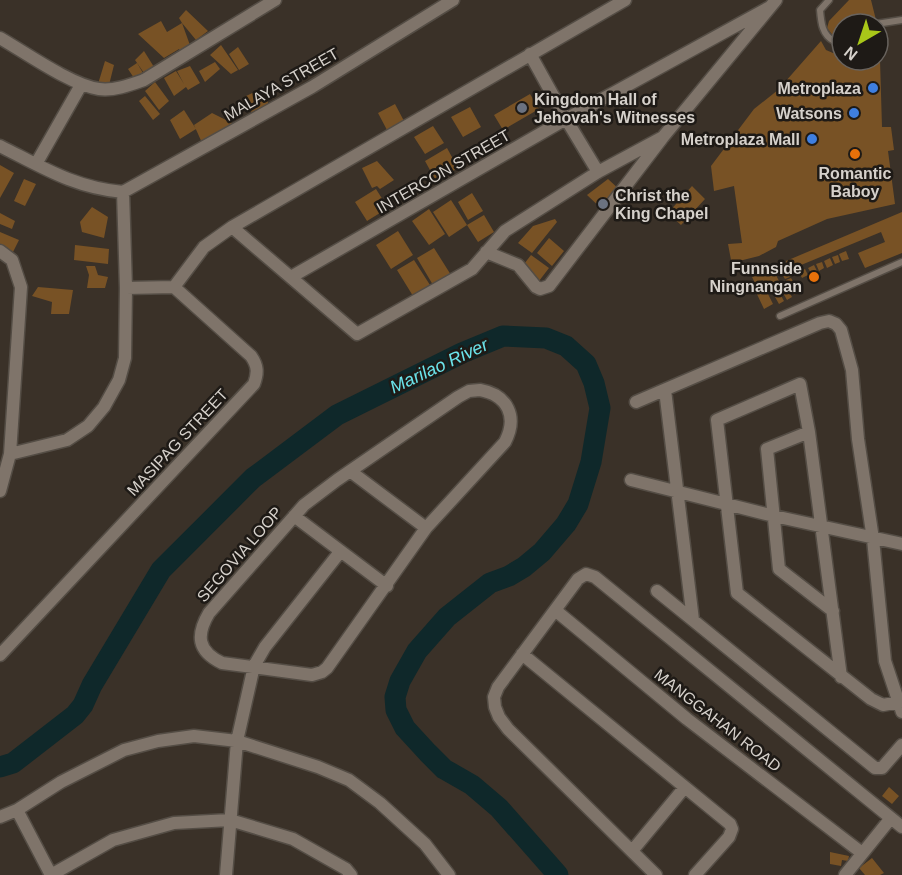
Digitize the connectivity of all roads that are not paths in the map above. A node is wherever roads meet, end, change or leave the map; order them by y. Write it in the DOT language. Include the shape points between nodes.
graph roads {
  1 [pos="275,0"];
  2 [pos="453,0"];
  3 [pos="625,0"];
  4 [pos="829,0"];
  5 [pos="773,4"];
  6 [pos="0,38"];
  7 [pos="830,39"];
  8 [pos="530,54"];
  9 [pos="81,85"];
  10 [pos="566,119"];
  11 [pos="663,137"];
  12 [pos="0,146"];
  13 [pos="36,164"];
  14 [pos="598,172"];
  15 [pos="123,192"];
  16 [pos="232,227"];
  17 [pos="0,251"];
  18 [pos="486,252"];
  19 [pos="902,262"];
  20 [pos="291,278"];
  21 [pos="174,286"];
  22 [pos="126,288"];
  23 [pos="780,316"];
  24 [pos="664,390"];
  25 [pos="636,402"];
  26 [pos="809,432"];
  27 [pos="10,454"];
  28 [pos="350,471"];
  29 [pos="631,480"];
  30 [pos="0,491"];
  31 [pos="677,491"];
  32 [pos="727,504"];
  33 [pos="294,516"];
  34 [pos="774,516"];
  35 [pos="822,527"];
  36 [pos="426,528"];
  37 [pos="873,539"];
  38 [pos="902,544"];
  39 [pos="340,552"];
  40 [pos="387,586"];
  41 [pos="657,591"];
  42 [pos="555,610"];
  43 [pos="833,612"];
  44 [pos="693,620"];
  45 [pos="522,654"];
  46 [pos="0,655"];
  47 [pos="254,666"];
  48 [pos="841,677"];
  49 [pos="900,707"];
  50 [pos="237,741"];
  51 [pos="902,744"];
  52 [pos="685,787"];
  53 [pos="17,810"];
  54 [pos="0,817"];
  55 [pos="891,818"];
  56 [pos="230,820"];
  57 [pos="902,828"];
  58 [pos="632,851"];
  59 [pos="862,853"];
  60 [pos="51,875"];
  61 [pos="226,875"];
  62 [pos="351,875"];
  63 [pos="449,875"];
  64 [pos="656,875"];
  65 [pos="695,875"];
  66 [pos="845,875"];
  1 -- 9 [label="street" via="144,80 101,90"];
  2 -- 15 [label="street, MALAYA STREET" via="312,87"];
  3 -- 8 [label="street"];
  4 -- 7 [label="lane" via="820,10"];
  5 -- 10 [label="street, INTERCON STREET"];
  5 -- 11 [label="street"];
  6 -- 9 [label="street"];
  8 -- 10 [label="street"];
  8 -- 16 [label="street"];
  9 -- 13 [label="street"];
  10 -- 14 [label="street"];
  10 -- 20 [label="street, INTERCON STREET"];
  11 -- 14 [label="street"];
  11 -- 18 [label="street" via="549,286 536,287 519,265"];
  12 -- 13 [label="street"];
  13 -- 15 [label="street" via="98,190"];
  14 -- 18 [label="street" via="505,231"];
  15 -- 22 [label="street"];
  16 -- 20 [label="street"];
  16 -- 21 [label="street" via="204,247"];
  17 -- 27 [label="street" via="12,260 21,287"];
  18 -- 20 [label="street" via="472,269 357,334"];
  19 -- 23 [label="lane"];
  21 -- 22 [label="street"];
  21 -- 46 [label="street, MASIPAG STREET" via="256,363 258,374 254,384"];
  22 -- 27 [label="street" via="124,358 104,407 88,426 68,440"];
  24 -- 25 [label="street"];
  24 -- 31 [label="street"];
  24 -- 37 [label="street" via="820,323 836,324 845,339 852,370"];
  26 -- 32 [label="street" via="800,384 717,420"];
  26 -- 34 [label="street" via="767,449"];
  26 -- 35 [label="street"];
  27 -- 30 [label="street"];
  28 -- 33 [label="street, SEGOVIA LOOP"];
  28 -- 36 [label="street"];
  28 -- 36 [label="street, SEGOVIA LOOP" via="470,391 490,392 502,399 512,422 505,442"];
  29 -- 31 [label="street"];
  31 -- 32 [label="street"];
  31 -- 44 [label="street"];
  32 -- 34 [label="street"];
  32 -- 48 [label="street" via="737,593"];
  33 -- 39 [label="street"];
  33 -- 47 [label="street, SEGOVIA LOOP" via="201,627 202,645 212,658 222,663"];
  34 -- 35 [label="street"];
  34 -- 43 [label="street" via="779,569"];
  35 -- 37 [label="street"];
  35 -- 43 [label="street"];
  36 -- 40 [label="street, SEGOVIA LOOP"];
  37 -- 38 [label="street"];
  37 -- 49 [label="street" via="885,661"];
  39 -- 40 [label="street"];
  39 -- 47 [label="street"];
  40 -- 47 [label="street, SEGOVIA LOOP" via="322,672 312,675"];
  41 -- 44 [label="street"];
  42 -- 45 [label="street"];
  42 -- 55 [label="street" via="578,579 586,574 596,577"];
  42 -- 59 [label="street, MANGGAHAN ROAD" via="687,719"];
  43 -- 48 [label="street"];
  44 -- 51 [label="street" via="875,768 882,768"];
  45 -- 52 [label="street"];
  45 -- 58 [label="street" via="494,697 499,717"];
  47 -- 50 [label="street"];
  48 -- 49 [label="street" via="876,703"];
  50 -- 53 [label="street" via="194,736 124,750"];
  50 -- 56 [label="street"];
  50 -- 63 [label="street" via="349,780 425,844"];
  52 -- 58 [label="street"];
  52 -- 65 [label="street" via="732,829 719,850"];
  53 -- 54 [label="street"];
  53 -- 60 [label="street"];
  55 -- 57 [label="street"];
  55 -- 59 [label="street"];
  56 -- 60 [label="street" via="174,823 113,840"];
  56 -- 61 [label="street"];
  56 -- 62 [label="street" via="293,839"];
  58 -- 64 [label="street"];
  59 -- 66 [label="street"];
}
